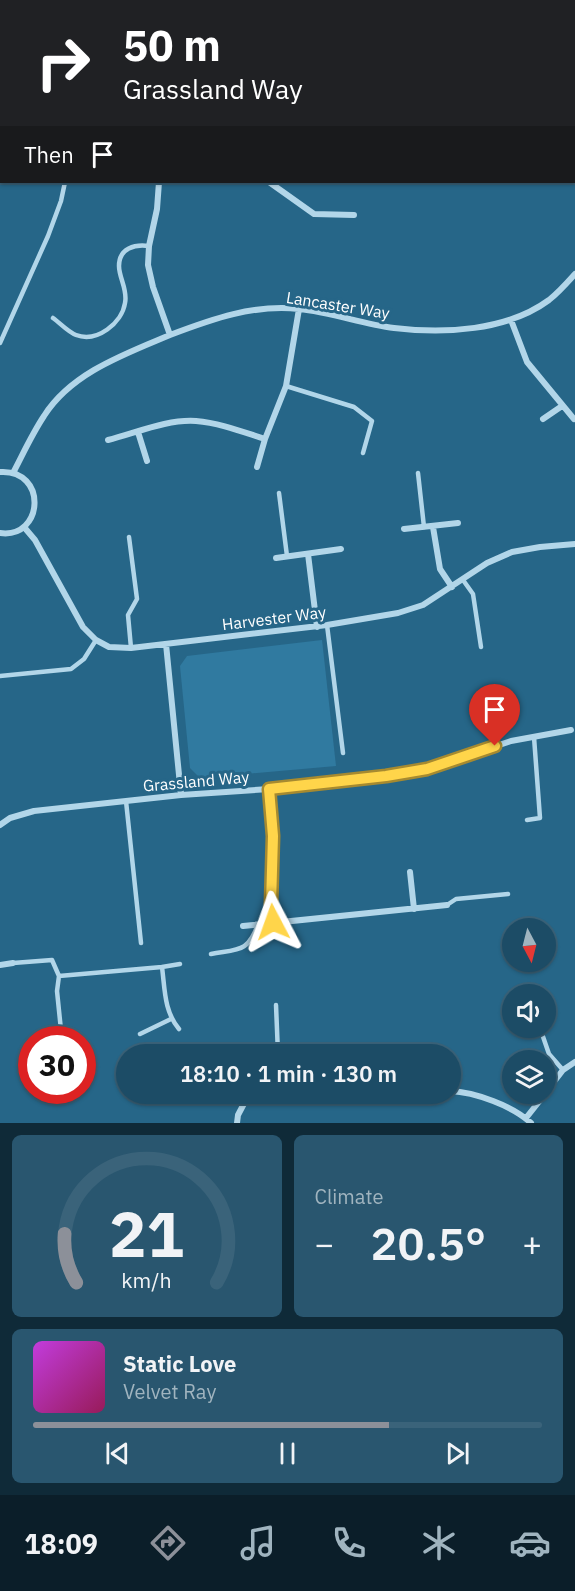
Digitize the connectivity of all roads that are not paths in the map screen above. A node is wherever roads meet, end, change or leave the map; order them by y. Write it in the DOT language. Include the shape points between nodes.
graph roads {
  1 [pos="65,183"];
  2 [pos="159,183"];
  3 [pos="270,183"];
  4 [pos="354,215"];
  5 [pos="149,246"];
  6 [pos="575,274"];
  7 [pos="300,309"];
  8 [pos="53,318"];
  9 [pos="511,320"];
  10 [pos="170,335"];
  11 [pos="0,343"];
  12 [pos="286,386"];
  13 [pos="562,406"];
  14 [pos="543,419"];
  15 [pos="574,419"];
  16 [pos="138,432"];
  17 [pos="265,439"];
  18 [pos="108,440"];
  19 [pos="363,453"];
  20 [pos="147,461"];
  21 [pos="257,467"];
  22 [pos="0,472"];
  23 [pos="13,473"];
  24 [pos="418,473"];
  25 [pos="279,493"];
  26 [pos="458,523"];
  27 [pos="24,527"];
  28 [pos="424,527"];
  29 [pos="433,527"];
  30 [pos="404,529"];
  31 [pos="0,533"];
  32 [pos="129,537"];
  33 [pos="575,544"];
  34 [pos="341,549"];
  35 [pos="308,554"];
  36 [pos="287,556"];
  37 [pos="276,558"];
  38 [pos="463,580"];
  39 [pos="452,587"];
  40 [pos="327,625"];
  41 [pos="317,627"];
  42 [pos="96,640"];
  43 [pos="166,644"];
  44 [pos="481,647"];
  45 [pos="131,648"];
  46 [pos="0,675"];
  47 [pos="571,730"];
  48 [pos="534,737"];
  49 [pos="343,753"];
  50 [pos="269,789"];
  51 [pos="181,795"];
  52 [pos="126,801"];
  53 [pos="527,820"];
  54 [pos="0,825"];
  55 [pos="410,872"];
  56 [pos="508,894"];
  57 [pos="447,905"];
  58 [pos="414,909"];
  59 [pos="273,922"];
  60 [pos="258,924"];
  61 [pos="243,926"];
  62 [pos="141,943"];
  63 [pos="211,954"];
  64 [pos="13,963"];
  65 [pos="180,964"];
  66 [pos="0,965"];
  67 [pos="162,967"];
  68 [pos="59,976"];
  69 [pos="276,1005"];
  70 [pos="171,1019"];
  71 [pos="61,1026"];
  72 [pos="179,1029"];
  73 [pos="140,1034"];
  74 [pos="543,1038"];
  75 [pos="278,1044"];
  76 [pos="575,1062"];
  77 [pos="563,1070"];
  78 [pos="556,1079"];
  79 [pos="461,1092"];
  80 [pos="244,1104"];
  81 [pos="538,1104"];
  82 [pos="528,1121"];
  83 [pos="237,1123"];
  1 -- 11 [label="lane" via="48,236"];
  2 -- 5 [label="street" via="158,209"];
  3 -- 4 [label="street" via="314,214"];
  5 -- 8 [label="lane" via="137,244 123,254 119,265 125,303 119,319 107,330 92,337 76,335"];
  5 -- 10 [label="street" via="148,265"];
  6 -- 9 [label="street, Lancaster Way" via="549,300"];
  7 -- 9 [label="street, Lancaster Way" via="394,328 464,329"];
  7 -- 10 [label="street, Lancaster Way" via="265,308 227,315"];
  7 -- 12 [label="street"];
  9 -- 13 [label="street" via="527,362"];
  10 -- 23 [label="street, Lancaster Way" via="87,374 59,397 44,415"];
  12 -- 17 [label="street"];
  12 -- 19 [label="lane" via="354,407 372,421"];
  13 -- 14 [label="street"];
  13 -- 15 [label="street"];
  16 -- 17 [label="street" via="196,421"];
  16 -- 18 [label="street"];
  16 -- 20 [label="street"];
  17 -- 21 [label="street"];
  22 -- 23 [label="street"];
  23 -- 27 [label="street" via="31,486 35,496 35,508"];
  24 -- 28 [label="lane"];
  25 -- 36 [label="lane"];
  26 -- 29 [label="street"];
  27 -- 31 [label="street"];
  27 -- 42 [label="street" via="82,627"];
  28 -- 29 [label="street"];
  28 -- 30 [label="street"];
  29 -- 39 [label="street" via="441,568"];
  32 -- 45 [label="lane" via="137,599 128,615"];
  33 -- 38 [label="street, Harvester Way" via="512,552"];
  34 -- 35 [label="street"];
  35 -- 36 [label="street"];
  35 -- 41 [label="street"];
  36 -- 37 [label="street"];
  38 -- 39 [label="street, Harvester Way"];
  38 -- 44 [label="lane" via="473,594"];
  39 -- 40 [label="street, Harvester Way" via="423,605 398,613"];
  40 -- 41 [label="street, Harvester Way"];
  40 -- 49 [label="lane"];
  41 -- 43 [label="street, Harvester Way"];
  42 -- 45 [label="street, Harvester Way" via="109,647"];
  42 -- 46 [label="lane" via="84,659 71,669"];
  43 -- 45 [label="street, Harvester Way"];
  43 -- 51 [label="street"];
  47 -- 48 [label="street, Grassland Way"];
  48 -- 50 [label="street, Grassland Way" via="489,747 427,769"];
  48 -- 53 [label="lane" via="540,818"];
  50 -- 51 [label="street, Grassland Way"];
  50 -- 59 [label="street"];
  51 -- 52 [label="street, Grassland Way"];
  52 -- 54 [label="street, Grassland Way" via="34,811"];
  52 -- 62 [label="lane"];
  55 -- 58 [label="street"];
  56 -- 57 [label="lane" via="456,899"];
  57 -- 58 [label="street"];
  58 -- 59 [label="street"];
  59 -- 60 [label="street"];
  60 -- 61 [label="street"];
  60 -- 63 [label="lane" via="252,941 246,945"];
  64 -- 66 [label="street"];
  64 -- 68 [label="lane" via="52,960"];
  65 -- 67 [label="lane"];
  67 -- 68 [label="lane"];
  67 -- 70 [label="lane"];
  68 -- 71 [label="lane"];
  69 -- 75 [label="lane"];
  70 -- 72 [label="lane"];
  70 -- 73 [label="lane"];
  74 -- 77 [label="lane" via="549,1054"];
  76 -- 77 [label="street"];
  77 -- 78 [label="street"];
  79 -- 82 [label="street" via="491,1100"];
  80 -- 83 [label="street"];
  81 -- 82 [label="street"];
}
